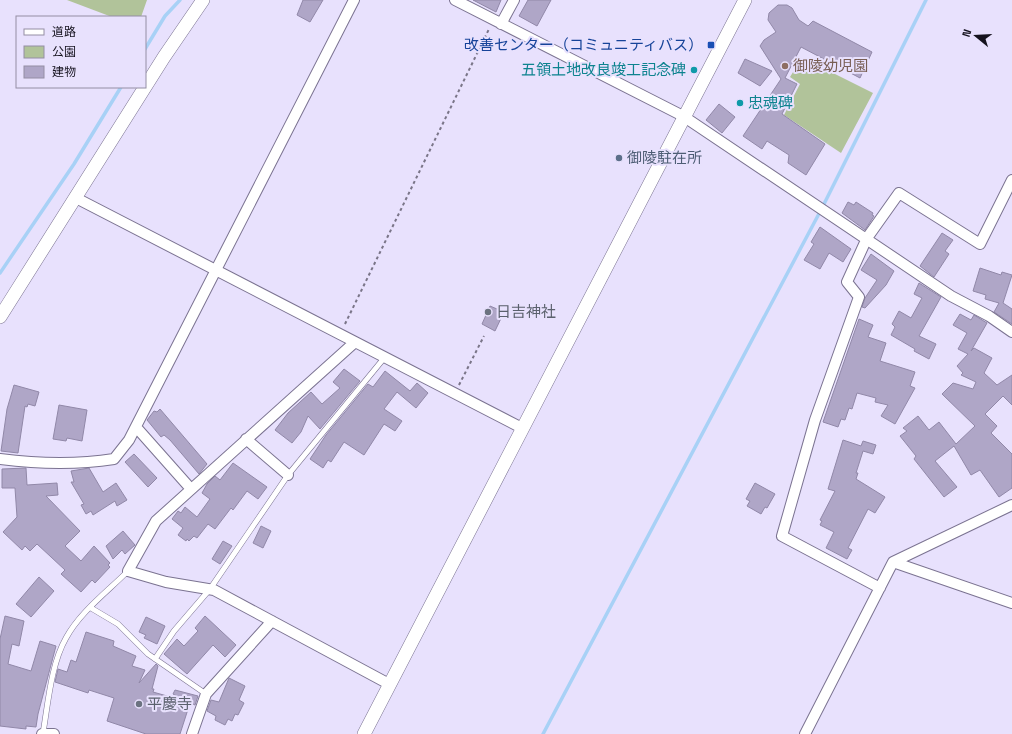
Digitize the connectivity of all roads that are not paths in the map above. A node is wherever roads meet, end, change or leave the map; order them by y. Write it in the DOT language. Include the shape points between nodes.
graph roads {
  1 [pos="203,0"];
  2 [pos="354,0"];
  3 [pos="455,0"];
  4 [pos="514,0"];
  5 [pos="745,0"];
  6 [pos="497,22"];
  7 [pos="146,86"];
  8 [pos="145,88"];
  9 [pos="684,116"];
  10 [pos="1012,180"];
  11 [pos="76,198"];
  12 [pos="867,238"];
  13 [pos="217,270"];
  14 [pos="0,317"];
  15 [pos="1012,332"];
  16 [pos="355,342"];
  17 [pos="385,357"];
  18 [pos="136,427"];
  19 [pos="522,428"];
  20 [pos="246,439"];
  21 [pos="0,459"];
  22 [pos="288,475"];
  23 [pos="191,489"];
  24 [pos="1012,505"];
  25 [pos="893,562"];
  26 [pos="128,571"];
  27 [pos="880,588"];
  28 [pos="210,589"];
  29 [pos="1012,603"];
  30 [pos="91,608"];
  31 [pos="272,621"];
  32 [pos="155,659"];
  33 [pos="389,684"];
  34 [pos="206,694"];
  35 [pos="42,733"];
  36 [pos="54,734"];
  37 [pos="192,734"];
  38 [pos="364,734"];
  39 [pos="805,734"];
  1 -- 7 [label="street"];
  2 -- 13 [label="street"];
  3 -- 6 [label="street"];
  4 -- 6 [label="street"];
  5 -- 9 [label="street"];
  6 -- 9 [label="street"];
  8 -- 11 [label="street"];
  9 -- 12 [label="street"];
  9 -- 19 [label="street"];
  10 -- 12 [label="street" via="980,244 899,193"];
  11 -- 13 [label="street"];
  11 -- 14 [label="street"];
  12 -- 15 [label="street" via="951,296 989,316"];
  12 -- 27 [label="street" via="847,282 859,297 815,420 782,536"];
  13 -- 16 [label="street"];
  13 -- 18 [label="street"];
  16 -- 17 [label="street"];
  16 -- 20 [label="street"];
  17 -- 19 [label="street"];
  17 -- 22 [label="lane"];
  18 -- 21 [label="street" via="114,459 86,464 34,463"];
  18 -- 23 [label="street"];
  19 -- 33 [label="street"];
  20 -- 22 [label="street"];
  20 -- 23 [label="street"];
  22 -- 28 [label="lane"];
  23 -- 26 [label="street" via="156,521"];
  24 -- 25 [label="street"];
  25 -- 27 [label="street"];
  25 -- 29 [label="street"];
  26 -- 28 [label="street" via="166,582"];
  26 -- 30 [label="lane"];
  27 -- 39 [label="street"];
  28 -- 31 [label="street"];
  28 -- 32 [label="lane" via="174,631"];
  30 -- 32 [label="lane" via="118,624"];
  30 -- 35 [label="lane" via="66,638 61,650"];
  31 -- 33 [label="street"];
  31 -- 34 [label="street"];
  32 -- 34 [label="lane"];
  33 -- 38 [label="street"];
  34 -- 37 [label="street"];
  35 -- 36 [label="street"];
}
